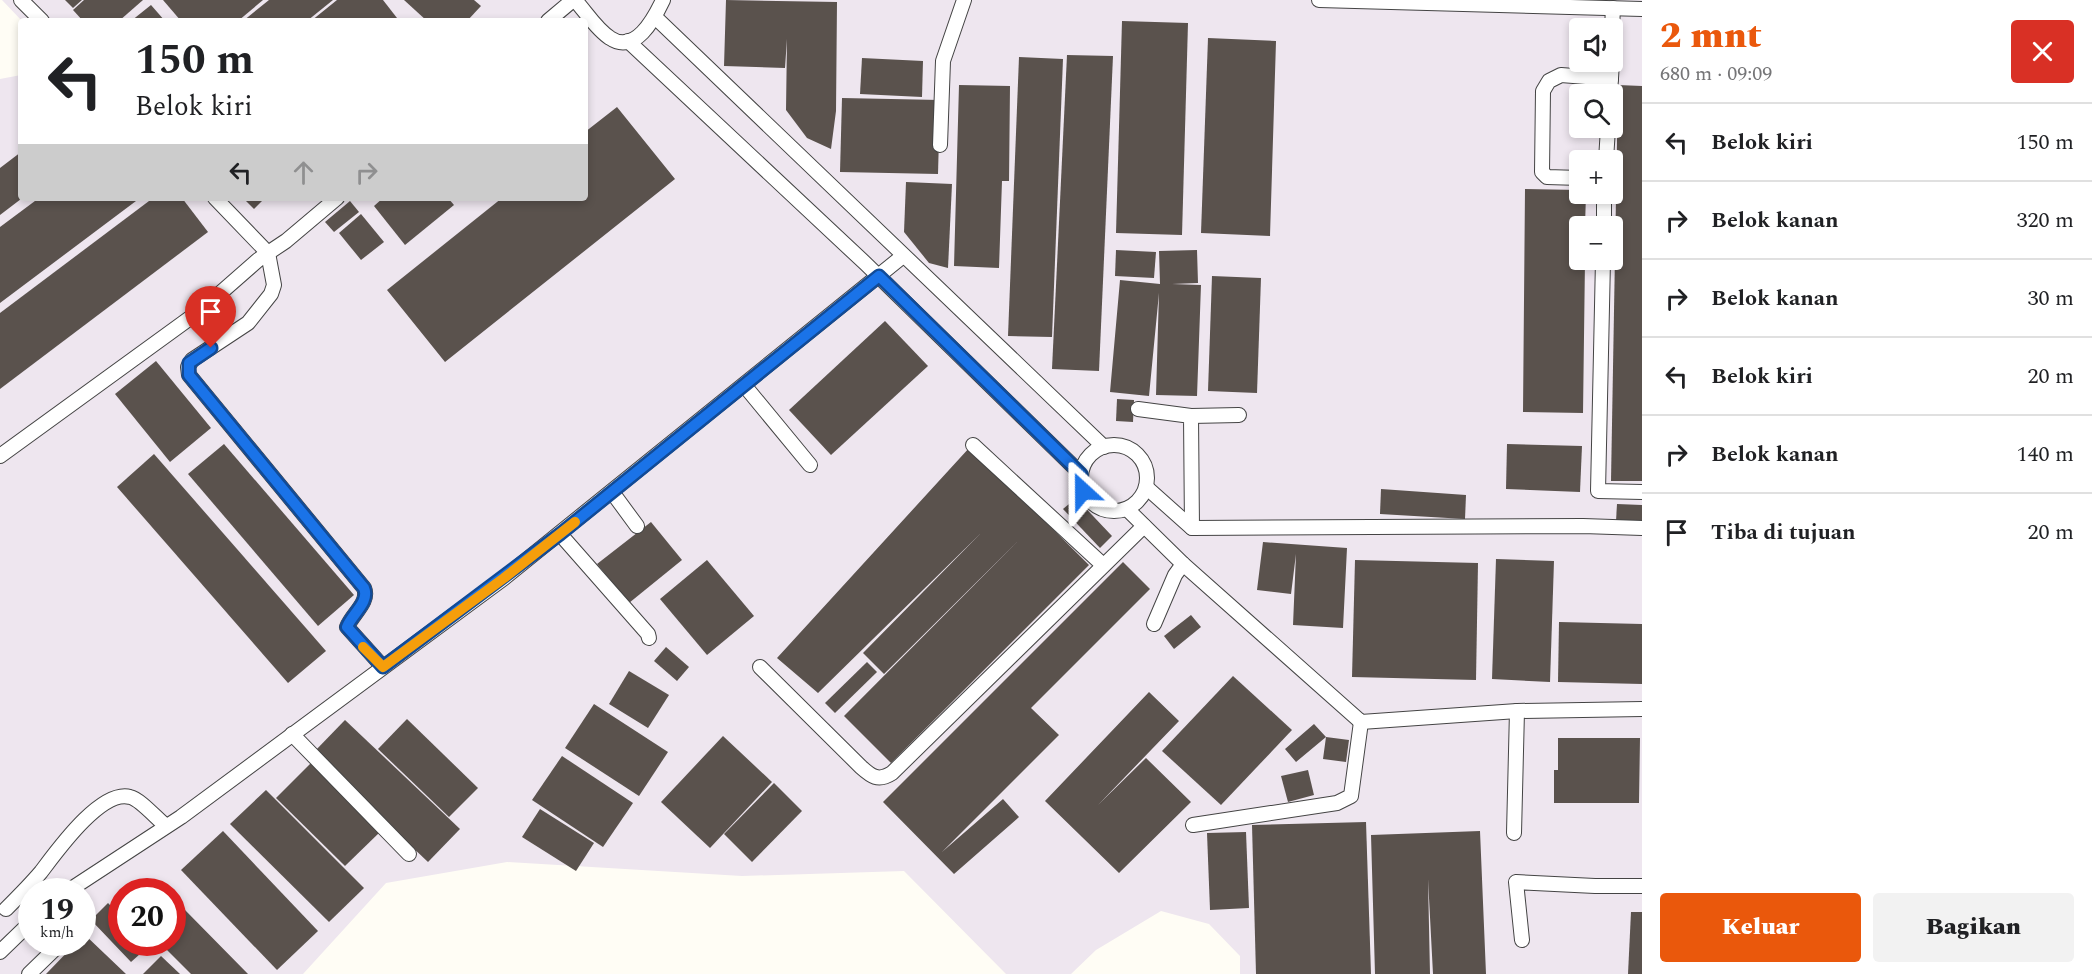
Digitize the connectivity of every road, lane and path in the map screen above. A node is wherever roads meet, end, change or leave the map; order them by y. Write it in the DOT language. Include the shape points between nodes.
graph roads {
  1 [pos="21,0"];
  2 [pos="574,0"];
  3 [pos="663,0"];
  4 [pos="964,0"];
  5 [pos="1319,0"];
  6 [pos="1586,4"];
  7 [pos="1613,8"];
  8 [pos="1642,9"];
  9 [pos="655,17"];
  10 [pos="39,18"];
  11 [pos="552,18"];
  12 [pos="1612,18"];
  13 [pos="628,42"];
  14 [pos="1611,72"];
  15 [pos="1611,79"];
  16 [pos="1611,84"];
  17 [pos="940,145"];
  18 [pos="1569,178"];
  19 [pos="218,201"];
  20 [pos="333,201"];
  21 [pos="268,253"];
  22 [pos="903,256"];
  23 [pos="1603,270"];
  24 [pos="879,276"];
  25 [pos="744,385"];
  26 [pos="1138,409"];
  27 [pos="1191,416"];
  28 [pos="1239,416"];
  29 [pos="974,445"];
  30 [pos="1104,447"];
  31 [pos="0,456"];
  32 [pos="810,465"];
  33 [pos="1081,474"];
  34 [pos="1146,487"];
  35 [pos="612,492"];
  36 [pos="1642,492"];
  37 [pos="1127,509"];
  38 [pos="638,526"];
  39 [pos="1144,526"];
  40 [pos="1192,528"];
  41 [pos="1642,528"];
  42 [pos="560,534"];
  43 [pos="1183,564"];
  44 [pos="1103,565"];
  45 [pos="1154,624"];
  46 [pos="649,638"];
  47 [pos="383,667"];
  48 [pos="760,667"];
  49 [pos="1642,709"];
  50 [pos="1517,711"];
  51 [pos="1361,722"];
  52 [pos="292,734"];
  53 [pos="1193,825"];
  54 [pos="166,826"];
  55 [pos="1514,833"];
  56 [pos="409,854"];
  57 [pos="88,878"];
  58 [pos="1642,886"];
  59 [pos="6,909"];
  60 [pos="18,935"];
  61 [pos="1522,940"];
  62 [pos="0,952"];
  63 [pos="48,956"];
  64 [pos="29,974"];
  1 -- 10 [label="lane"];
  2 -- 11 [label="lane"];
  2 -- 13 [label="lane" via="611,39"];
  3 -- 9 [label="lane"];
  4 -- 17 [label="lane" via="943,61"];
  5 -- 6 [label="lane"];
  6 -- 7 [label="lane"];
  7 -- 8 [label="lane"];
  7 -- 12 [label="lane"];
  9 -- 13 [label="lane" via="637,38"];
  9 -- 22 [label="lane"];
  13 -- 24 [label="lane"];
  14 -- 15 [label="lane"];
  15 -- 16 [label="lane"];
  15 -- 18 [label="lane" via="1561,75 1549,81 1543,92 1542,172 1546,177"];
  19 -- 21 [label="lane"];
  20 -- 21 [label="lane"];
  21 -- 31 [label="lane" via="201,310"];
  21 -- 47 [label="lane" via="274,285 271,294 248,323 192,360 189,375 364,588 365,600 347,627"];
  22 -- 24 [label="lane"];
  22 -- 30 [label="lane"];
  23 -- 36 [label="lane" via="1598,491"];
  24 -- 25 [label="lane"];
  24 -- 33 [label="lane"];
  25 -- 32 [label="lane"];
  25 -- 35 [label="lane"];
  26 -- 27 [label="lane"];
  27 -- 28 [label="lane"];
  27 -- 40 [label="lane"];
  29 -- 44 [label="lane"];
  30 -- 33 [label="lane" via="1084,462"];
  30 -- 34 [label="lane" via="1131,450 1147,473"];
  33 -- 37 [label="lane" via="1083,491 1094,505 1110,511"];
  34 -- 37 [label="lane"];
  34 -- 40 [label="lane"];
  35 -- 38 [label="lane"];
  35 -- 42 [label="lane"];
  37 -- 39 [label="lane"];
  39 -- 43 [label="lane"];
  39 -- 44 [label="lane"];
  40 -- 41 [label="lane"];
  42 -- 46 [label="lane"];
  42 -- 47 [label="lane"];
  43 -- 45 [label="lane"];
  43 -- 51 [label="lane"];
  44 -- 48 [label="lane" via="884,778 874,777 861,767"];
  47 -- 52 [label="lane"];
  49 -- 50 [label="lane"];
  50 -- 51 [label="lane"];
  50 -- 55 [label="lane"];
  51 -- 53 [label="lane" via="1352,796 1345,801"];
  52 -- 54 [label="lane"];
  52 -- 56 [label="lane"];
  54 -- 57 [label="lane"];
  54 -- 59 [label="lane" via="130,796 109,801 71,834"];
  58 -- 61 [label="lane" via="1516,882"];
  60 -- 62 [label="lane"];
  63 -- 64 [label="lane"];
}
